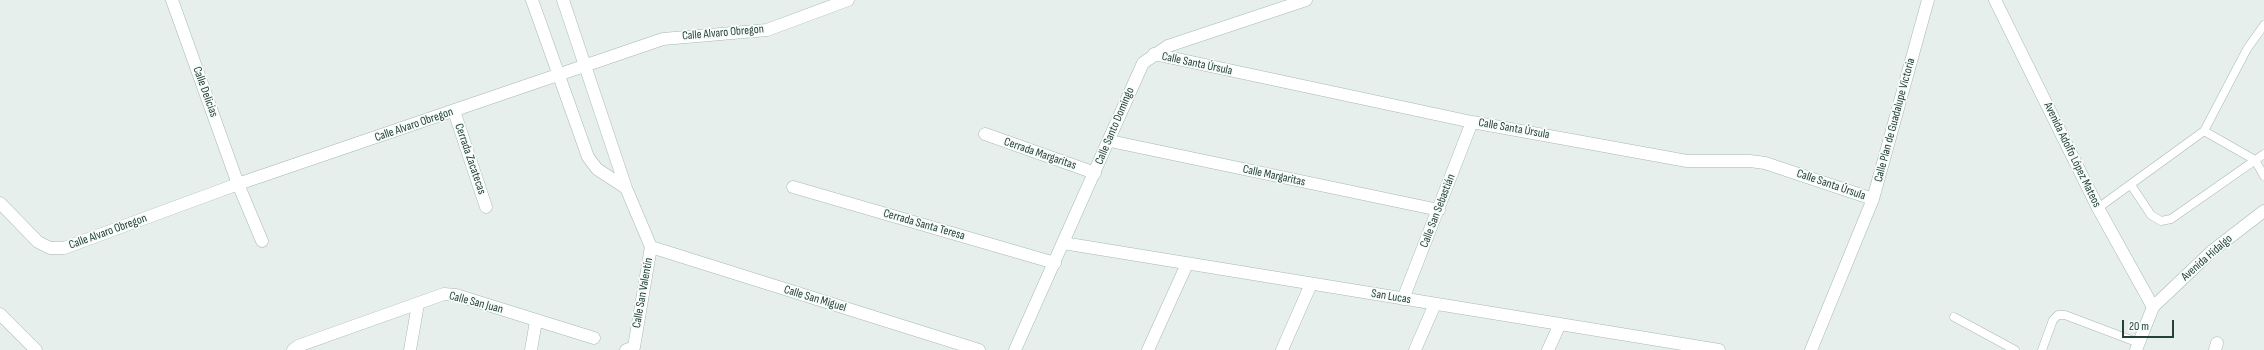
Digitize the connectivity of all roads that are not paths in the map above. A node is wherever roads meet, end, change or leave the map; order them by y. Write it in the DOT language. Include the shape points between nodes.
graph roads {
  1 [pos="172,0"];
  2 [pos="532,0"];
  3 [pos="562,0"];
  4 [pos="848,0"];
  5 [pos="1306,0"];
  6 [pos="1928,0"];
  7 [pos="1995,0"];
  8 [pos="2264,25"];
  9 [pos="1154,54"];
  10 [pos="585,66"];
  11 [pos="559,76"];
  12 [pos="454,111"];
  13 [pos="1472,122"];
  14 [pos="2204,132"];
  15 [pos="985,134"];
  16 [pos="1110,141"];
  17 [pos="2264,154"];
  18 [pos="2255,160"];
  19 [pos="1095,173"];
  20 [pos="2264,176"];
  21 [pos="238,184"];
  22 [pos="2131,185"];
  23 [pos="794,187"];
  24 [pos="626,188"];
  25 [pos="1873,199"];
  26 [pos="0,203"];
  27 [pos="486,207"];
  28 [pos="2098,208"];
  29 [pos="1439,210"];
  30 [pos="2264,211"];
  31 [pos="262,240"];
  32 [pos="1063,243"];
  33 [pos="651,247"];
  34 [pos="1055,263"];
  35 [pos="1187,264"];
  36 [pos="1311,284"];
  37 [pos="1403,299"];
  38 [pos="418,304"];
  39 [pos="1435,304"];
  40 [pos="2153,308"];
  41 [pos="0,314"];
  42 [pos="1954,317"];
  43 [pos="536,320"];
  44 [pos="1560,324"];
  45 [pos="594,338"];
  46 [pos="2138,346"];
  47 [pos="634,349"];
  48 [pos="36,350"];
  49 [pos="292,350"];
  50 [pos="410,350"];
  51 [pos="531,350"];
  52 [pos="979,350"];
  53 [pos="1015,350"];
  54 [pos="1148,350"];
  55 [pos="1282,350"];
  56 [pos="1415,350"];
  57 [pos="1548,350"];
  58 [pos="1719,350"];
  59 [pos="1811,350"];
  60 [pos="2015,350"];
  61 [pos="2042,350"];
  1 -- 21 [label="street, Calle Delicias"];
  2 -- 11 [label="street"];
  3 -- 10 [label="street, Calle San Valentín"];
  4 -- 10 [label="street, Calle Alvaro Obregon" via="767,30 663,39"];
  5 -- 9 [label="street, Calle Santo Domingo" via="1168,46"];
  6 -- 25 [label="street, Calle Plan de Guadalupe Victoria"];
  7 -- 28 [label="street, Avenida Adolfo López Mateos"];
  8 -- 14 [label="lane" via="2247,49"];
  9 -- 13 [label="street, Calle Santa Úrsula"];
  9 -- 16 [label="street, Calle Santo Domingo" via="1142,63"];
  10 -- 11 [label="street, Calle Alvaro Obregon"];
  10 -- 24 [label="street, Calle San Valentín"];
  11 -- 12 [label="street, Calle Alvaro Obregon"];
  11 -- 24 [label="street" via="588,157 597,169"];
  12 -- 21 [label="street, Calle Alvaro Obregon"];
  12 -- 27 [label="street, Cerrada Zacatecas"];
  13 -- 25 [label="street, Calle Santa Úrsula" via="1688,161 1766,163"];
  13 -- 29 [label="street, Calle San Sebastián"];
  14 -- 18 [label="lane"];
  14 -- 22 [label="lane"];
  15 -- 19 [label="street, Cerrada Margaritas"];
  16 -- 19 [label="street, Calle Santo Domingo"];
  16 -- 29 [label="street, Calle Margaritas"];
  17 -- 18 [label="lane"];
  18 -- 20 [label="lane"];
  18 -- 22 [label="lane" via="2171,220 2161,221 2151,215"];
  19 -- 32 [label="street, Calle Santo Domingo"];
  21 -- 26 [label="street, Calle Alvaro Obregon" via="64,248 50,248 38,242"];
  21 -- 31 [label="street, Calle Delicias"];
  22 -- 28 [label="lane"];
  23 -- 34 [label="street, Cerrada Santa Teresa"];
  24 -- 33 [label="street, Calle San Valentín"];
  25 -- 59 [label="street, Calle Plan de Guadalupe Victoria"];
  28 -- 40 [label="street, Avenida Adolfo López Mateos"];
  29 -- 37 [label="street, Calle San Sebastián"];
  30 -- 40 [label="street, Avenida Hidalgo" via="2212,251"];
  32 -- 34 [label="street, Calle Santo Domingo"];
  32 -- 35 [label="street, San Lucas"];
  33 -- 47 [label="street, Calle San Valentín"];
  33 -- 52 [label="street, Calle San Miguel"];
  34 -- 53 [label="street, Calle Santo Domingo"];
  35 -- 36 [label="street, San Lucas"];
  35 -- 54 [label="street"];
  36 -- 37 [label="street, San Lucas"];
  36 -- 55 [label="street"];
  37 -- 39 [label="street, San Lucas"];
  38 -- 43 [label="street, Calle San Juan" via="444,294 456,295"];
  38 -- 49 [label="street, Calle San Juan"];
  38 -- 50 [label="street"];
  39 -- 44 [label="street, San Lucas"];
  39 -- 56 [label="street"];
  40 -- 46 [label="street"];
  41 -- 48 [label="street"];
  42 -- 60 [label="lane"];
  43 -- 45 [label="street, Calle San Juan"];
  43 -- 51 [label="street"];
  44 -- 57 [label="street"];
  44 -- 58 [label="street, San Lucas"];
  46 -- 61 [label="lane" via="2065,314 2058,314 2053,320"];
}
